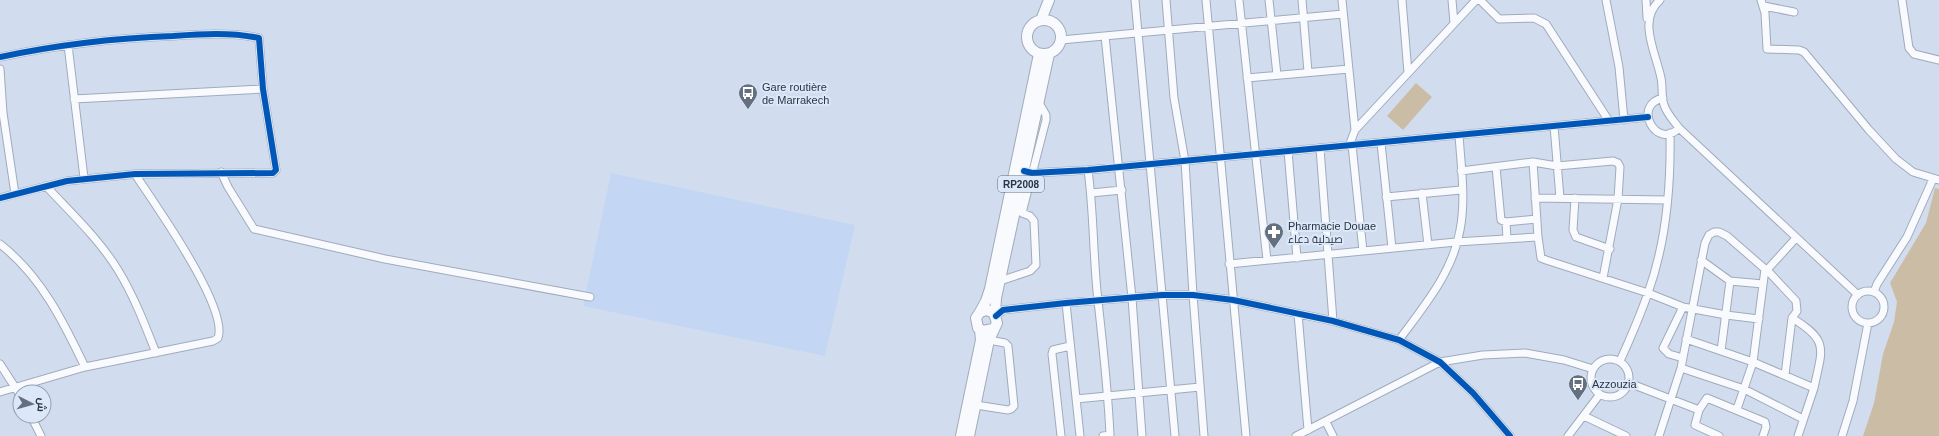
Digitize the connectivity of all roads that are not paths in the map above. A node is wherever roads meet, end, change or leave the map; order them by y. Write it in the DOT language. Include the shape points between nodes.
graph roads {
  1 [pos="1049,0"];
  2 [pos="1053,0"];
  3 [pos="1135,0"];
  4 [pos="1166,0"];
  5 [pos="1206,0"];
  6 [pos="1239,0"];
  7 [pos="1269,0"];
  8 [pos="1302,0"];
  9 [pos="1342,0"];
  10 [pos="1402,0"];
  11 [pos="1452,0"];
  12 [pos="1476,0"];
  13 [pos="1480,0"];
  14 [pos="1606,0"];
  15 [pos="1646,0"];
  16 [pos="1660,0"];
  17 [pos="1771,0"];
  18 [pos="1902,0"];
  19 [pos="1764,5"];
  20 [pos="1794,12"];
  21 [pos="1343,14"];
  22 [pos="1303,18"];
  23 [pos="1045,20"];
  24 [pos="1271,21"];
  25 [pos="1454,23"];
  26 [pos="1648,23"];
  27 [pos="1241,24"];
  28 [pos="1208,27"];
  29 [pos="1169,31"];
  30 [pos="1138,33"];
  31 [pos="1105,36"];
  32 [pos="1061,40"];
  33 [pos="68,45"];
  34 [pos="1044,54"];
  35 [pos="0,57"];
  36 [pos="1939,60"];
  37 [pos="0,69"];
  38 [pos="1349,69"];
  39 [pos="1308,72"];
  40 [pos="1408,73"];
  41 [pos="1277,75"];
  42 [pos="1247,78"];
  43 [pos="263,89"];
  44 [pos="1663,98"];
  45 [pos="74,99"];
  46 [pos="2,114"];
  47 [pos="1648,117"];
  48 [pos="1624,120"];
  49 [pos="1609,121"];
  50 [pos="1554,126"];
  51 [pos="1679,128"];
  52 [pos="1355,130"];
  53 [pos="1670,133"];
  54 [pos="1459,135"];
  55 [pos="1381,143"];
  56 [pos="1351,146"];
  57 [pos="1320,148"];
  58 [pos="1288,152"];
  59 [pos="1256,155"];
  60 [pos="1219,158"];
  61 [pos="1185,161"];
  62 [pos="1533,162"];
  63 [pos="1151,164"];
  64 [pos="1557,166"];
  65 [pos="1119,167"];
  66 [pos="1496,167"];
  67 [pos="1088,170"];
  68 [pos="1461,171"];
  69 [pos="221,172"];
  70 [pos="1028,172"];
  71 [pos="135,174"];
  72 [pos="84,178"];
  73 [pos="1936,179"];
  74 [pos="46,186"];
  75 [pos="1122,190"];
  76 [pos="1461,190"];
  77 [pos="1091,193"];
  78 [pos="1422,193"];
  79 [pos="15,194"];
  80 [pos="1386,197"];
  81 [pos="0,198"];
  82 [pos="1535,198"];
  83 [pos="1560,198"];
  84 [pos="1575,198"];
  85 [pos="1618,198"];
  86 [pos="1667,200"];
  87 [pos="1537,219"];
  88 [pos="1506,222"];
  89 [pos="1538,237"];
  90 [pos="1796,238"];
  91 [pos="1507,239"];
  92 [pos="1456,242"];
  93 [pos="0,244"];
  94 [pos="1428,245"];
  95 [pos="1392,248"];
  96 [pos="1610,249"];
  97 [pos="1363,251"];
  98 [pos="1329,254"];
  99 [pos="1297,258"];
  100 [pos="1267,260"];
  101 [pos="1701,260"];
  102 [pos="1229,264"];
  103 [pos="1766,270"];
  104 [pos="1603,278"];
  105 [pos="1000,281"];
  106 [pos="1730,281"];
  107 [pos="1763,284"];
  108 [pos="1874,292"];
  109 [pos="1648,293"];
  110 [pos="1162,295"];
  111 [pos="1193,295"];
  112 [pos="1858,295"];
  113 [pos="590,297"];
  114 [pos="1132,298"];
  115 [pos="1232,300"];
  116 [pos="1098,301"];
  117 [pos="1066,302"];
  118 [pos="1682,307"];
  119 [pos="1692,310"];
  120 [pos="980,312"];
  121 [pos="1298,314"];
  122 [pos="995,315"];
  123 [pos="1726,316"];
  124 [pos="1759,318"];
  125 [pos="1792,318"];
  126 [pos="1333,321"];
  127 [pos="1868,323"];
  128 [pos="993,329"];
  129 [pos="980,330"];
  130 [pos="1686,339"];
  131 [pos="990,340"];
  132 [pos="1399,340"];
  133 [pos="1070,346"];
  134 [pos="1721,351"];
  135 [pos="156,353"];
  136 [pos="1683,358"];
  137 [pos="1620,361"];
  138 [pos="1440,362"];
  139 [pos="1753,362"];
  140 [pos="0,364"];
  141 [pos="85,367"];
  142 [pos="1681,368"];
  143 [pos="1593,369"];
  144 [pos="1785,375"];
  145 [pos="1629,383"];
  146 [pos="13,384"];
  147 [pos="26,384"];
  148 [pos="1200,387"];
  149 [pos="12,388"];
  150 [pos="1814,388"];
  151 [pos="1171,389"];
  152 [pos="1744,389"];
  153 [pos="0,392"];
  154 [pos="1137,392"];
  155 [pos="1600,394"];
  156 [pos="1109,395"];
  157 [pos="1671,398"];
  158 [pos="1076,399"];
  159 [pos="976,405"];
  160 [pos="1737,409"];
  161 [pos="1699,410"];
  162 [pos="1584,416"];
  163 [pos="1803,419"];
  164 [pos="1326,422"];
  165 [pos="35,424"];
  166 [pos="1308,430"];
  167 [pos="41,436"];
  168 [pos="961,436"];
  169 [pos="969,436"];
  170 [pos="1061,436"];
  171 [pos="1080,436"];
  172 [pos="1108,436"];
  173 [pos="1142,436"];
  174 [pos="1175,436"];
  175 [pos="1204,436"];
  176 [pos="1246,436"];
  177 [pos="1296,436"];
  178 [pos="1333,436"];
  179 [pos="1510,436"];
  180 [pos="1568,436"];
  181 [pos="1625,436"];
  182 [pos="1660,436"];
  183 [pos="1719,436"];
  184 [pos="1763,436"];
  185 [pos="1798,436"];
  186 [pos="1842,436"];
  1 -- 23 [label="highway"];
  2 -- 23 [label="highway"];
  3 -- 30 [label="street"];
  4 -- 29 [label="street"];
  5 -- 28 [label="street"];
  6 -- 27 [label="street"];
  7 -- 24 [label="street"];
  8 -- 22 [label="street"];
  9 -- 21 [label="street"];
  10 -- 40 [label="street"];
  11 -- 25 [label="street"];
  12 -- 25 [label="street"];
  13 -- 49 [label="street" via="1499,19 1534,18 1546,24"];
  14 -- 48 [label="street" via="1619,67"];
  15 -- 26 [label="street"];
  16 -- 26 [label="street" via="1652,10"];
  17 -- 19 [label="street"];
  18 -- 36 [label="street" via="1909,48 1914,54"];
  19 -- 20 [label="street"];
  19 -- 73 [label="street" via="1767,49 1804,52 1896,159 1913,172"];
  21 -- 22 [label="street"];
  21 -- 38 [label="street"];
  22 -- 24 [label="street"];
  22 -- 39 [label="street"];
  23 -- 32 [label="highway" via="1058,27"];
  23 -- 34 [label="highway" via="1032,24 1026,37 1031,50"];
  24 -- 27 [label="street"];
  24 -- 41 [label="street"];
  25 -- 40 [label="street"];
  26 -- 44 [label="street" via="1661,77"];
  27 -- 28 [label="street"];
  27 -- 42 [label="street"];
  28 -- 29 [label="street"];
  28 -- 60 [label="street"];
  29 -- 30 [label="street"];
  29 -- 61 [label="street" via="1174,98"];
  30 -- 31 [label="street"];
  30 -- 63 [label="street"];
  31 -- 32 [label="street"];
  31 -- 65 [label="street"];
  32 -- 34 [label="highway, RP2008" via="1056,49"];
  33 -- 35 [label="street"];
  33 -- 43 [label="street" via="198,34 258,37 261,42"];
  33 -- 45 [label="street"];
  34 -- 70 [label="highway, RP2008"];
  34 -- 120 [label="highway, RP2008" via="990,290"];
  37 -- 46 [label="street"];
  38 -- 39 [label="street"];
  38 -- 52 [label="street"];
  39 -- 41 [label="street"];
  40 -- 52 [label="street"];
  41 -- 42 [label="street"];
  42 -- 59 [label="street"];
  43 -- 45 [label="street"];
  43 -- 69 [label="street" via="276,170 273,173"];
  44 -- 47 [label="street" via="1650,106"];
  44 -- 51 [label="street" via="1666,110"];
  45 -- 72 [label="street"];
  46 -- 79 [label="street"];
  47 -- 48 [label="street"];
  47 -- 53 [label="street" via="1653,129"];
  48 -- 49 [label="street"];
  49 -- 50 [label="street"];
  50 -- 54 [label="street"];
  50 -- 64 [label="street"];
  51 -- 53 [label="street"];
  51 -- 90 [label="street"];
  52 -- 56 [label="street"];
  53 -- 86 [label="street"];
  54 -- 55 [label="street"];
  54 -- 68 [label="street"];
  55 -- 56 [label="street"];
  55 -- 80 [label="street"];
  56 -- 57 [label="street"];
  56 -- 97 [label="street"];
  57 -- 58 [label="street"];
  57 -- 98 [label="street"];
  58 -- 59 [label="street"];
  58 -- 99 [label="street"];
  59 -- 60 [label="street"];
  59 -- 100 [label="street"];
  60 -- 61 [label="street"];
  60 -- 102 [label="street"];
  61 -- 63 [label="street"];
  61 -- 111 [label="street"];
  62 -- 64 [label="street"];
  62 -- 66 [label="street"];
  62 -- 82 [label="street"];
  63 -- 65 [label="street"];
  63 -- 110 [label="street"];
  64 -- 83 [label="street"];
  64 -- 85 [label="street" via="1613,161 1618,163"];
  65 -- 67 [label="street"];
  65 -- 75 [label="street"];
  66 -- 68 [label="street"];
  66 -- 88 [label="street" via="1500,218"];
  67 -- 70 [label="street"];
  67 -- 77 [label="street"];
  68 -- 76 [label="street"];
  69 -- 71 [label="street"];
  69 -- 113 [label="street" via="254,229 385,259"];
  70 -- 105 [label="highway, RP2008"];
  70 -- 105 [label="street" via="1022,214 1030,216 1034,221 1035,267"];
  71 -- 72 [label="street"];
  71 -- 135 [label="street" via="187,251 217,317 219,333 218,338 213,341"];
  72 -- 74 [label="street"];
  73 -- 108 [label="street" via="1907,237"];
  74 -- 79 [label="street"];
  74 -- 135 [label="street" via="118,269 137,306"];
  75 -- 77 [label="street"];
  75 -- 114 [label="street"];
  76 -- 78 [label="street"];
  76 -- 92 [label="street" via="1460,230"];
  77 -- 116 [label="street"];
  78 -- 80 [label="street"];
  78 -- 94 [label="street"];
  79 -- 81 [label="street"];
  80 -- 95 [label="street"];
  82 -- 83 [label="street"];
  82 -- 87 [label="street"];
  83 -- 84 [label="street"];
  84 -- 85 [label="street"];
  84 -- 96 [label="street" via="1573,230 1576,237"];
  85 -- 86 [label="street"];
  85 -- 96 [label="street"];
  86 -- 109 [label="street" via="1662,236"];
  87 -- 88 [label="street"];
  87 -- 89 [label="street"];
  88 -- 91 [label="street"];
  89 -- 91 [label="street"];
  89 -- 104 [label="street" via="1541,258"];
  90 -- 103 [label="street"];
  90 -- 112 [label="street"];
  91 -- 92 [label="street"];
  92 -- 94 [label="street"];
  92 -- 132 [label="street" via="1443,278"];
  93 -- 141 [label="street" via="24,266 51,301"];
  94 -- 95 [label="street"];
  95 -- 97 [label="street"];
  96 -- 104 [label="street"];
  97 -- 98 [label="street"];
  98 -- 99 [label="street"];
  98 -- 126 [label="street"];
  99 -- 100 [label="street"];
  100 -- 102 [label="street"];
  101 -- 103 [label="street" via="1707,238 1718,232 1727,236"];
  101 -- 106 [label="street"];
  101 -- 119 [label="street"];
  102 -- 115 [label="street"];
  103 -- 107 [label="street"];
  103 -- 125 [label="street" via="1796,301 1796,311"];
  104 -- 109 [label="street"];
  105 -- 122 [label="highway, RP2008"];
  106 -- 107 [label="street"];
  106 -- 123 [label="street"];
  107 -- 124 [label="street"];
  108 -- 112 [label="street" via="1863,292"];
  108 -- 127 [label="street" via="1882,299 1884,310 1878,320"];
  109 -- 118 [label="street"];
  109 -- 137 [label="street"];
  110 -- 111 [label="street"];
  110 -- 114 [label="street"];
  110 -- 151 [label="street"];
  111 -- 115 [label="street"];
  111 -- 148 [label="street"];
  112 -- 127 [label="street" via="1853,303 1853,313 1859,320"];
  114 -- 116 [label="street"];
  114 -- 154 [label="street"];
  115 -- 121 [label="street"];
  115 -- 176 [label="street"];
  116 -- 117 [label="street"];
  116 -- 156 [label="street"];
  117 -- 122 [label="street" via="1003,310"];
  117 -- 133 [label="street"];
  118 -- 119 [label="street"];
  118 -- 136 [label="street" via="1663,348 1668,354"];
  119 -- 123 [label="street"];
  119 -- 130 [label="street"];
  120 -- 122 [label="highway" via="987,310"];
  120 -- 129 [label="highway, RP2008" via="975,322"];
  121 -- 126 [label="street"];
  121 -- 166 [label="street"];
  122 -- 128 [label="highway, RP2008" via="996,323"];
  123 -- 124 [label="street"];
  123 -- 134 [label="street"];
  124 -- 139 [label="street"];
  125 -- 144 [label="street"];
  125 -- 150 [label="street" via="1810,329 1820,342 1822,352"];
  126 -- 132 [label="street"];
  127 -- 186 [label="street" via="1853,401"];
  128 -- 129 [label="highway" via="987,332"];
  128 -- 131 [label="highway, RP2008"];
  129 -- 168 [label="highway, RP2008" via="981,340"];
  130 -- 134 [label="street"];
  130 -- 136 [label="street"];
  131 -- 159 [label="highway, RP2008"];
  131 -- 159 [label="street" via="1008,346 1014,406 1008,410"];
  132 -- 138 [label="street"];
  133 -- 158 [label="street"];
  133 -- 170 [label="street" via="1054,350 1052,354"];
  134 -- 139 [label="street"];
  135 -- 141 [label="street"];
  136 -- 142 [label="street"];
  137 -- 143 [label="street" via="1602,360"];
  137 -- 145 [label="street" via="1628,371"];
  138 -- 143 [label="street" via="1483,355 1526,353 1564,360"];
  138 -- 164 [label="street"];
  138 -- 179 [label="street" via="1473,393"];
  139 -- 144 [label="street"];
  139 -- 152 [label="street"];
  140 -- 146 [label="street"];
  141 -- 147 [label="street"];
  142 -- 152 [label="street"];
  142 -- 157 [label="street"];
  143 -- 155 [label="street" via="1591,380"];
  144 -- 150 [label="street"];
  145 -- 155 [label="street" via="1618,396"];
  145 -- 157 [label="street"];
  148 -- 151 [label="street"];
  148 -- 175 [label="street"];
  149 -- 153 [label="street"];
  150 -- 163 [label="street"];
  151 -- 154 [label="street"];
  151 -- 174 [label="street"];
  152 -- 160 [label="street"];
  152 -- 163 [label="street"];
  154 -- 156 [label="street"];
  154 -- 173 [label="street"];
  155 -- 162 [label="street"];
  156 -- 158 [label="street"];
  156 -- 172 [label="street"];
  157 -- 161 [label="street"];
  157 -- 182 [label="street"];
  158 -- 171 [label="street"];
  159 -- 169 [label="highway, RP2008"];
  160 -- 161 [label="street" via="1706,398"];
  160 -- 184 [label="street" via="1765,422 1767,425"];
  161 -- 183 [label="street" via="1695,425"];
  162 -- 180 [label="street"];
  162 -- 181 [label="street"];
  163 -- 185 [label="street"];
  164 -- 166 [label="street"];
  164 -- 178 [label="street"];
  165 -- 167 [label="street"];
  166 -- 177 [label="street"];
}
